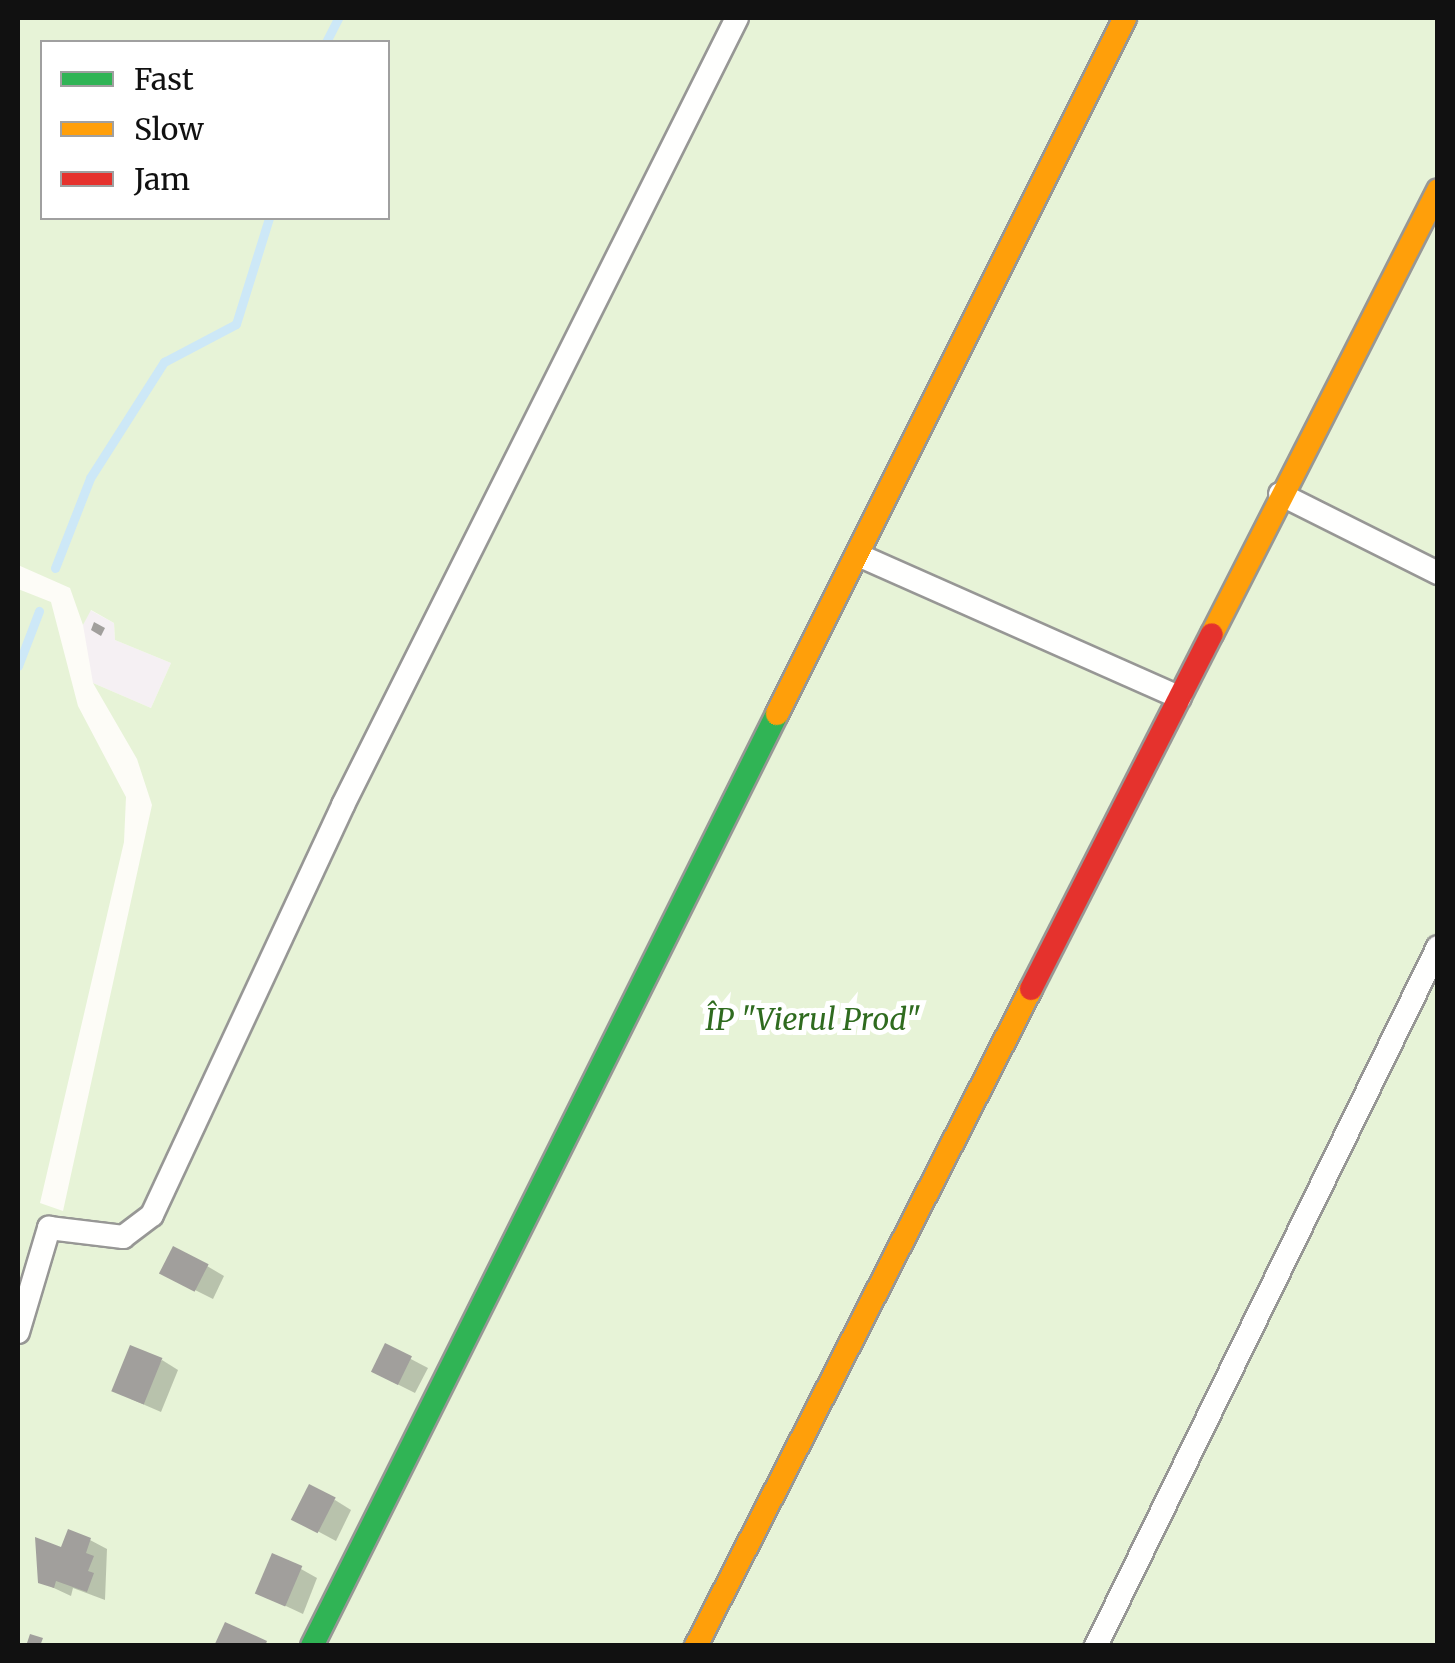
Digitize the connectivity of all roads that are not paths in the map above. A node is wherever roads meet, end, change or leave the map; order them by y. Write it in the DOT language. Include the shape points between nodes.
graph roads {
  1 [pos="737,18"];
  2 [pos="1125,18"];
  3 [pos="1438,190"];
  4 [pos="1280,494"];
  5 [pos="858,555"];
  6 [pos="1438,573"];
  7 [pos="1180,698"];
  8 [pos="1438,947"];
  9 [pos="18,1332"];
  10 [pos="312,1646"];
  11 [pos="696,1646"];
  12 [pos="1096,1646"];
  1 -- 9 [label="street" via="343,805 152,1215 123,1237 49,1228"];
  2 -- 5 [label="street"];
  3 -- 4 [label="street"];
  4 -- 6 [label="street"];
  4 -- 7 [label="street"];
  5 -- 7 [label="street"];
  5 -- 10 [label="street"];
  7 -- 11 [label="street"];
  8 -- 12 [label="street"];
}
